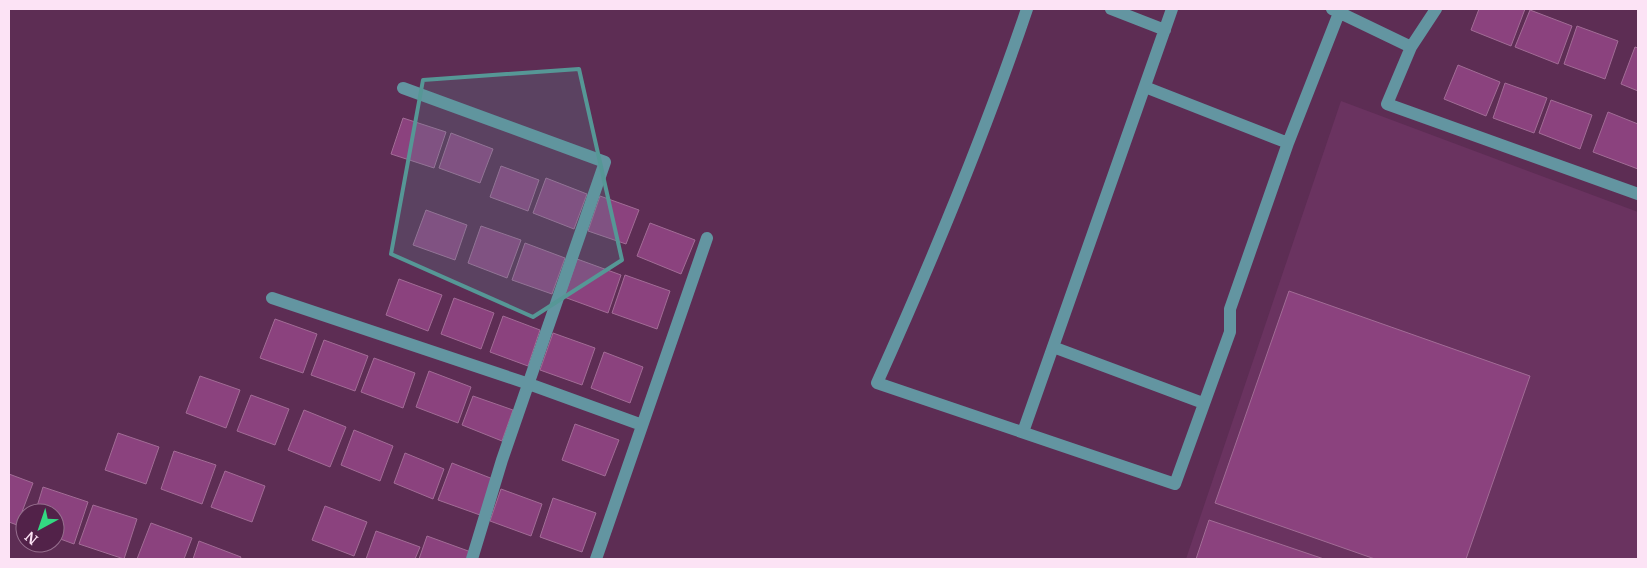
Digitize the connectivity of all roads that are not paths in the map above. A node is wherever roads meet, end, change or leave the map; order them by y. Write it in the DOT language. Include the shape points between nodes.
graph roads {
  1 [pos="1027,9"];
  2 [pos="1112,9"];
  3 [pos="1172,9"];
  4 [pos="1436,9"];
  5 [pos="1335,11"];
  6 [pos="1165,30"];
  7 [pos="1411,47"];
  8 [pos="403,88"];
  9 [pos="1145,88"];
  10 [pos="1288,144"];
  11 [pos="1638,194"];
  12 [pos="707,238"];
  13 [pos="272,298"];
  14 [pos="1054,347"];
  15 [pos="528,384"];
  16 [pos="1204,403"];
  17 [pos="642,425"];
  18 [pos="1023,432"];
  19 [pos="472,559"];
  20 [pos="596,559"];
  1 -- 18 [label="street" via="1007,68 915,299 877,383"];
  2 -- 6 [label="street"];
  3 -- 6 [label="street"];
  4 -- 7 [label="street"];
  5 -- 7 [label="street"];
  5 -- 10 [label="street"];
  6 -- 9 [label="street"];
  7 -- 11 [label="street" via="1387,104"];
  8 -- 15 [label="street" via="605,162"];
  9 -- 10 [label="street"];
  9 -- 14 [label="street"];
  10 -- 16 [label="street" via="1230,308 1230,332"];
  12 -- 17 [label="street"];
  13 -- 15 [label="street"];
  14 -- 16 [label="street"];
  14 -- 18 [label="street"];
  15 -- 17 [label="street"];
  15 -- 19 [label="street"];
  16 -- 18 [label="street" via="1175,484"];
  17 -- 20 [label="street"];
}
